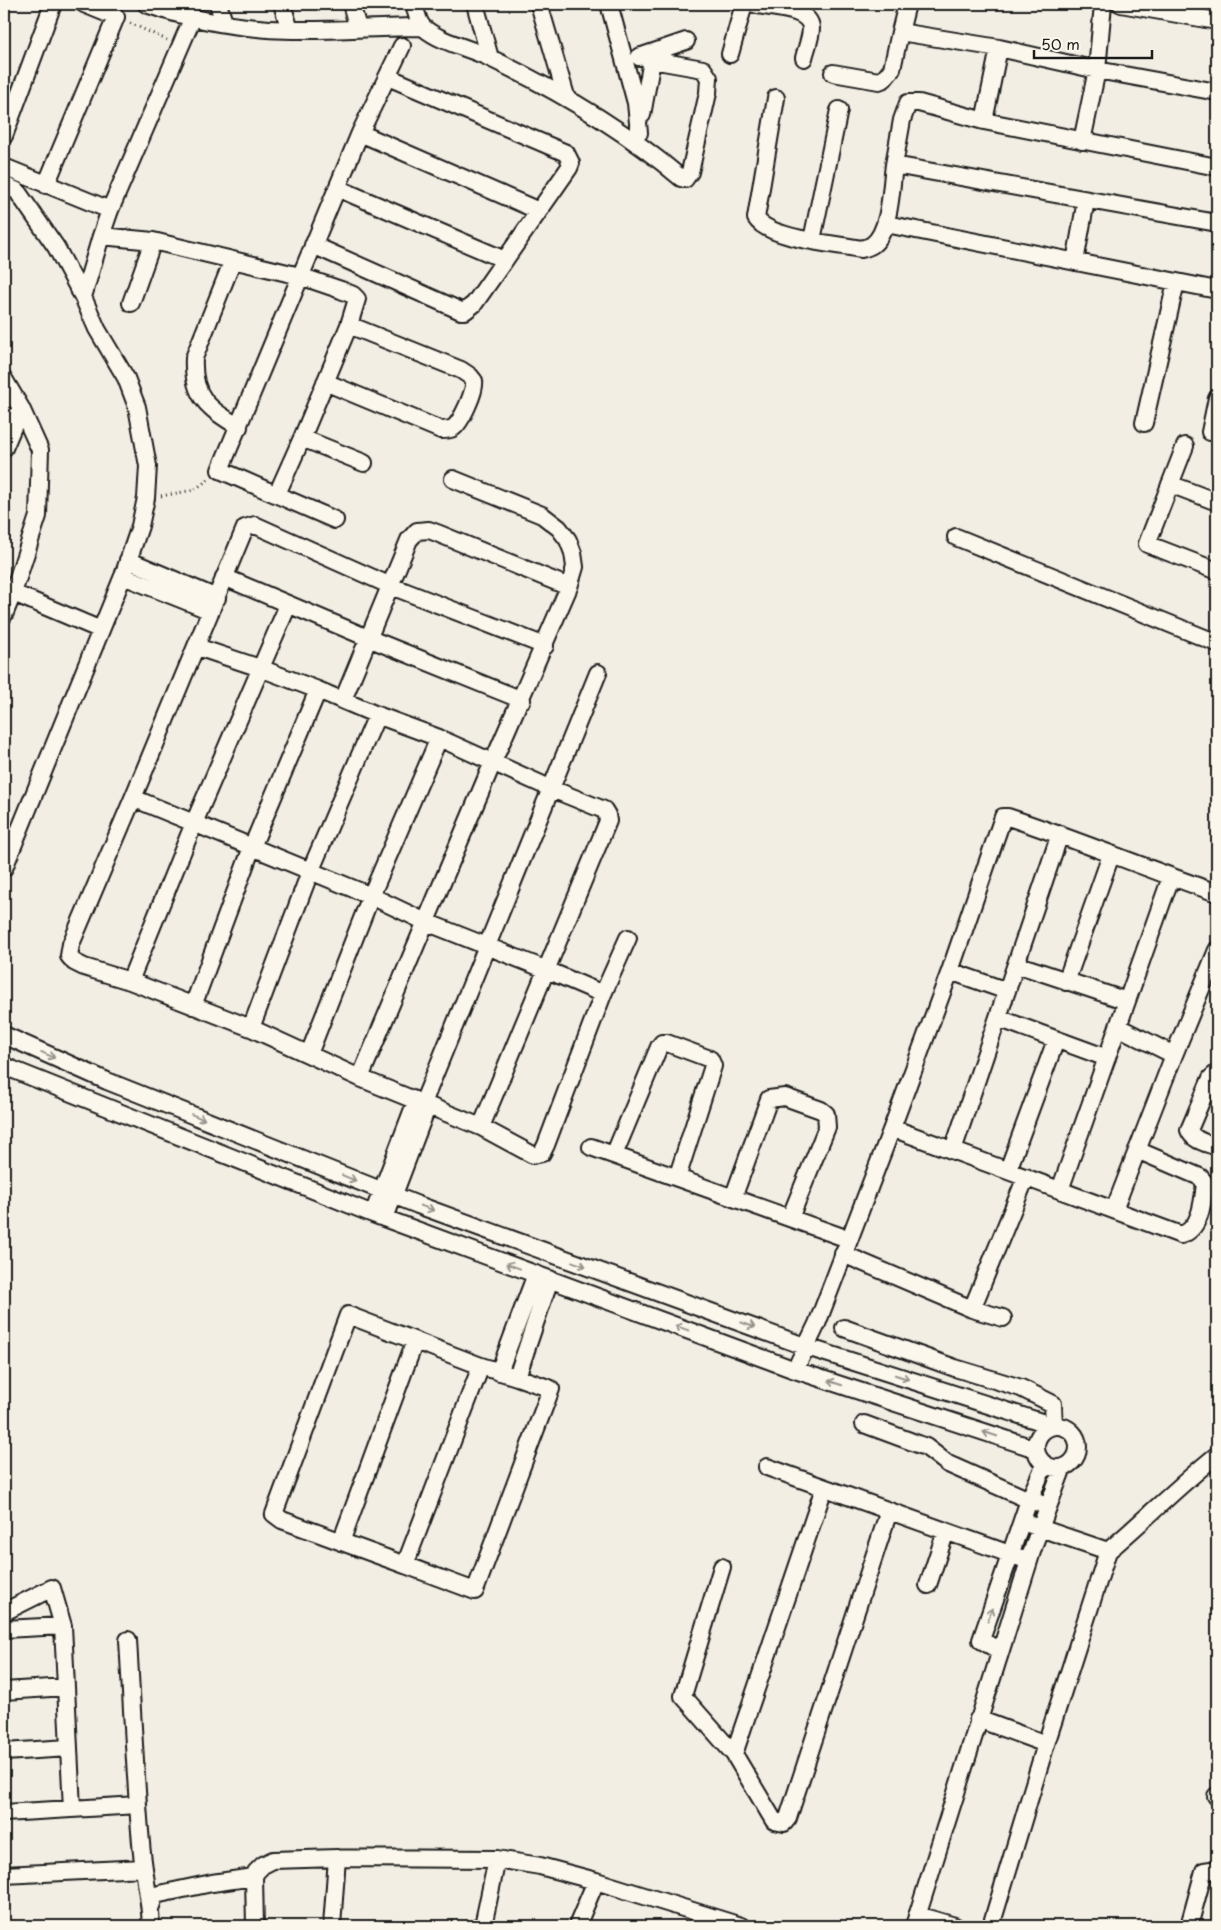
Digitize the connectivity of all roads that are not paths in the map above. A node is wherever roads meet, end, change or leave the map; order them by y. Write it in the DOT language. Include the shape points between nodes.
graph roads {
  1 [pos="54,4"];
  2 [pos="84,4"];
  3 [pos="149,4"];
  4 [pos="218,4"];
  5 [pos="282,4"];
  6 [pos="351,4"];
  7 [pos="414,4"];
  8 [pos="475,4"];
  9 [pos="539,4"];
  10 [pos="609,4"];
  11 [pos="744,4"];
  12 [pos="754,4"];
  13 [pos="907,4"];
  14 [pos="1103,4"];
  15 [pos="1121,4"];
  16 [pos="193,17"];
  17 [pos="1217,21"];
  18 [pos="224,22"];
  19 [pos="422,27"];
  20 [pos="358,28"];
  21 [pos="290,30"];
  22 [pos="900,32"];
  23 [pos="686,41"];
  24 [pos="402,46"];
  25 [pos="999,48"];
  26 [pos="730,54"];
  27 [pos="490,58"];
  28 [pos="647,58"];
  29 [pos="804,58"];
  30 [pos="624,61"];
  31 [pos="1097,70"];
  32 [pos="833,73"];
  33 [pos="388,77"];
  34 [pos="1217,92"];
  35 [pos="566,96"];
  36 [pos="776,98"];
  37 [pos="839,110"];
  38 [pos="984,121"];
  39 [pos="360,133"];
  40 [pos="4,136"];
  41 [pos="638,138"];
  42 [pos="1082,141"];
  43 [pos="894,165"];
  44 [pos="1217,167"];
  45 [pos="4,168"];
  46 [pos="4,185"];
  47 [pos="46,185"];
  48 [pos="336,188"];
  49 [pos="1086,200"];
  50 [pos="110,210"];
  51 [pos="540,211"];
  52 [pos="1217,223"];
  53 [pos="886,224"];
  54 [pos="101,236"];
  55 [pos="812,240"];
  56 [pos="153,241"];
  57 [pos="313,245"];
  58 [pos="233,260"];
  59 [pos="505,260"];
  60 [pos="1075,262"];
  61 [pos="300,276"];
  62 [pos="1176,282"];
  63 [pos="1217,290"];
  64 [pos="83,297"];
  65 [pos="131,303"];
  66 [pos="349,325"];
  67 [pos="4,379"];
  68 [pos="325,382"];
  69 [pos="1217,398"];
  70 [pos="21,408"];
  71 [pos="1144,423"];
  72 [pos="239,427"];
  73 [pos="1210,432"];
  74 [pos="302,438"];
  75 [pos="1185,446"];
  76 [pos="4,448"];
  77 [pos="364,463"];
  78 [pos="453,479"];
  79 [pos="1170,484"];
  80 [pos="277,494"];
  81 [pos="1217,502"];
  82 [pos="335,520"];
  83 [pos="956,537"];
  84 [pos="128,560"];
  85 [pos="1217,571"];
  86 [pos="122,576"];
  87 [pos="224,577"];
  88 [pos="391,586"];
  89 [pos="569,588"];
  90 [pos="8,591"];
  91 [pos="214,604"];
  92 [pos="288,605"];
  93 [pos="4,615"];
  94 [pos="101,630"];
  95 [pos="368,638"];
  96 [pos="1217,643"];
  97 [pos="544,646"];
  98 [pos="197,647"];
  99 [pos="260,668"];
  100 [pos="598,673"];
  101 [pos="318,690"];
  102 [pos="343,700"];
  103 [pos="522,700"];
  104 [pos="377,715"];
  105 [pos="440,738"];
  106 [pos="493,762"];
  107 [pos="552,789"];
  108 [pos="133,798"];
  109 [pos="194,823"];
  110 [pos="1060,834"];
  111 [pos="252,846"];
  112 [pos="1112,855"];
  113 [pos="4,868"];
  114 [pos="310,872"];
  115 [pos="1170,877"];
  116 [pos="1217,893"];
  117 [pos="371,896"];
  118 [pos="426,922"];
  119 [pos="628,938"];
  120 [pos="488,948"];
  121 [pos="1217,950"];
  122 [pos="1016,964"];
  123 [pos="547,970"];
  124 [pos="950,971"];
  125 [pos="130,981"];
  126 [pos="1066,982"];
  127 [pos="1007,991"];
  128 [pos="603,994"];
  129 [pos="1127,1001"];
  130 [pos="193,1006"];
  131 [pos="998,1018"];
  132 [pos="1118,1027"];
  133 [pos="251,1028"];
  134 [pos="4,1035"];
  135 [pos="1056,1040"];
  136 [pos="309,1054"];
  137 [pos="1174,1054"];
  138 [pos="1107,1058"];
  139 [pos="4,1066"];
  140 [pos="1217,1073"];
  141 [pos="360,1078"];
  142 [pos="422,1103"];
  143 [pos="481,1127"];
  144 [pos="892,1128"];
  145 [pos="591,1147"];
  146 [pos="1217,1147"];
  147 [pos="953,1150"];
  148 [pos="1137,1150"];
  149 [pos="614,1156"];
  150 [pos="1008,1170"];
  151 [pos="1026,1177"];
  152 [pos="677,1178"];
  153 [pos="1060,1190"];
  154 [pos="387,1193"];
  155 [pos="733,1198"];
  156 [pos="1114,1210"];
  157 [pos="379,1216"];
  158 [pos="790,1218"];
  159 [pos="846,1247"];
  160 [pos="543,1277"];
  161 [pos="972,1309"];
  162 [pos="1003,1318"];
  163 [pos="844,1328"];
  164 [pos="415,1341"];
  165 [pos="807,1347"];
  166 [pos="481,1366"];
  167 [pos="795,1370"];
  168 [pos="499,1372"];
  169 [pos="517,1377"];
  170 [pos="933,1387"];
  171 [pos="925,1413"];
  172 [pos="864,1424"];
  173 [pos="1054,1426"];
  174 [pos="1036,1449"];
  175 [pos="1217,1455"];
  176 [pos="1045,1464"];
  177 [pos="767,1467"];
  178 [pos="1063,1467"];
  179 [pos="824,1488"];
  180 [pos="1029,1500"];
  181 [pos="1048,1505"];
  182 [pos="889,1511"];
  183 [pos="1022,1522"];
  184 [pos="1039,1528"];
  185 [pos="946,1531"];
  186 [pos="341,1542"];
  187 [pos="1108,1551"];
  188 [pos="1011,1555"];
  189 [pos="1029,1561"];
  190 [pos="405,1565"];
  191 [pos="722,1567"];
  192 [pos="928,1585"];
  193 [pos="4,1612"];
  194 [pos="63,1626"];
  195 [pos="4,1628"];
  196 [pos="128,1640"];
  197 [pos="1000,1651"];
  198 [pos="66,1687"];
  199 [pos="4,1690"];
  200 [pos="978,1719"];
  201 [pos="1046,1744"];
  202 [pos="69,1748"];
  203 [pos="4,1752"];
  204 [pos="734,1754"];
  205 [pos="138,1805"];
  206 [pos="72,1809"];
  207 [pos="4,1813"];
  208 [pos="337,1858"];
  209 [pos="497,1859"];
  210 [pos="143,1868"];
  211 [pos="1217,1871"];
  212 [pos="4,1875"];
  213 [pos="254,1877"];
  214 [pos="596,1881"];
  215 [pos="151,1906"];
  216 [pos="915,1920"];
  217 [pos="151,1926"];
  218 [pos="255,1926"];
  219 [pos="332,1926"];
  220 [pos="483,1926"];
  221 [pos="577,1926"];
  222 [pos="741,1926"];
  223 [pos="955,1926"];
  224 [pos="991,1926"];
  225 [pos="1189,1926"];
  1 -- 40 [label="street"];
  2 -- 47 [label="street" via="116,16"];
  3 -- 16 [label="street"];
  4 -- 18 [label="street"];
  5 -- 21 [label="street"];
  6 -- 20 [label="street"];
  7 -- 19 [label="street"];
  8 -- 27 [label="street"];
  9 -- 35 [label="street"];
  10 -- 30 [label="street"];
  11 -- 26 [label="street"];
  12 -- 29 [label="street" via="790,10 810,20"];
  13 -- 22 [label="street"];
  14 -- 31 [label="street"];
  15 -- 17 [label="street"];
  16 -- 18 [label="street"];
  16 -- 50 [label="street"];
  18 -- 21 [label="street"];
  19 -- 20 [label="street"];
  19 -- 27 [label="street"];
  20 -- 21 [label="street"];
  22 -- 25 [label="street"];
  22 -- 32 [label="street" via="892,69 884,80"];
  23 -- 28 [label="street"];
  24 -- 33 [label="street"];
  25 -- 31 [label="street"];
  25 -- 38 [label="street"];
  27 -- 35 [label="street"];
  28 -- 30 [label="street"];
  28 -- 41 [label="street"];
  28 -- 41 [label="street" via="705,70 709,78 708,93 690,172 685,179"];
  30 -- 41 [label="street" via="636,103"];
  31 -- 34 [label="street"];
  31 -- 42 [label="street"];
  33 -- 39 [label="street"];
  33 -- 51 [label="street" via="566,153 569,168"];
  35 -- 41 [label="street"];
  36 -- 55 [label="street" via="756,218 769,230"];
  37 -- 55 [label="street"];
  38 -- 42 [label="street"];
  38 -- 43 [label="street" via="919,103 908,103"];
  39 -- 48 [label="street"];
  39 -- 51 [label="street"];
  42 -- 44 [label="street"];
  43 -- 49 [label="street"];
  43 -- 53 [label="street"];
  45 -- 47 [label="street"];
  46 -- 64 [label="street" via="18,191 56,247"];
  47 -- 50 [label="street"];
  48 -- 57 [label="street"];
  48 -- 59 [label="street"];
  49 -- 52 [label="street"];
  49 -- 60 [label="street"];
  50 -- 54 [label="street"];
  51 -- 59 [label="street"];
  53 -- 55 [label="street" via="871,246 861,249"];
  53 -- 60 [label="street"];
  54 -- 56 [label="street"];
  54 -- 64 [label="street"];
  56 -- 58 [label="street"];
  56 -- 65 [label="street"];
  57 -- 59 [label="street" via="466,312"];
  57 -- 61 [label="street"];
  58 -- 61 [label="street"];
  58 -- 72 [label="street" via="194,358 193,374 200,397"];
  60 -- 62 [label="street"];
  61 -- 66 [label="street" via="357,299"];
  61 -- 72 [label="street"];
  62 -- 63 [label="street"];
  62 -- 71 [label="street"];
  64 -- 84 [label="street" via="97,329 126,378 137,407 148,466 146,498"];
  66 -- 68 [label="street"];
  66 -- 68 [label="street" via="461,370 474,381 474,393 455,427 441,430"];
  67 -- 70 [label="street"];
  68 -- 74 [label="street"];
  69 -- 73 [label="street"];
  70 -- 76 [label="street"];
  70 -- 90 [label="street" via="40,450 38,516"];
  72 -- 80 [label="street" via="220,470"];
  74 -- 77 [label="street"];
  74 -- 80 [label="street"];
  75 -- 79 [label="street"];
  78 -- 89 [label="street" via="542,515 559,528 573,553 574,567"];
  79 -- 81 [label="street"];
  79 -- 85 [label="street" via="1147,544"];
  80 -- 82 [label="street"];
  83 -- 96 [label="street"];
  84 -- 86 [label="street"];
  84 -- 91 [label="street"];
  86 -- 91 [label="street"];
  86 -- 94 [label="street"];
  87 -- 88 [label="street" via="242,533 245,528 255,525"];
  87 -- 91 [label="street"];
  87 -- 92 [label="street"];
  88 -- 89 [label="street" via="409,540 422,530 437,533"];
  88 -- 95 [label="street"];
  88 -- 97 [label="street"];
  89 -- 97 [label="street"];
  90 -- 93 [label="street"];
  90 -- 94 [label="street"];
  91 -- 98 [label="street"];
  92 -- 95 [label="street"];
  92 -- 99 [label="street"];
  94 -- 113 [label="street"];
  95 -- 102 [label="street"];
  95 -- 103 [label="street"];
  97 -- 103 [label="street"];
  98 -- 99 [label="street"];
  98 -- 108 [label="street"];
  99 -- 101 [label="street"];
  99 -- 109 [label="street"];
  100 -- 107 [label="street"];
  101 -- 102 [label="street"];
  101 -- 111 [label="street"];
  102 -- 104 [label="street"];
  103 -- 106 [label="street"];
  104 -- 105 [label="street"];
  104 -- 114 [label="street"];
  105 -- 106 [label="street"];
  105 -- 117 [label="street"];
  106 -- 107 [label="street"];
  106 -- 118 [label="street"];
  107 -- 120 [label="street"];
  107 -- 123 [label="street" via="604,810 608,821"];
  108 -- 109 [label="street"];
  108 -- 125 [label="street" via="71,944 69,956 84,967"];
  109 -- 111 [label="street"];
  109 -- 125 [label="street"];
  110 -- 112 [label="street"];
  110 -- 122 [label="street"];
  110 -- 124 [label="street" via="1002,817"];
  111 -- 114 [label="street"];
  111 -- 130 [label="street"];
  112 -- 115 [label="street"];
  112 -- 126 [label="street"];
  114 -- 117 [label="street"];
  114 -- 133 [label="street"];
  115 -- 116 [label="street"];
  115 -- 129 [label="street"];
  117 -- 118 [label="street"];
  117 -- 136 [label="street"];
  118 -- 120 [label="street"];
  118 -- 141 [label="street"];
  119 -- 128 [label="street"];
  120 -- 123 [label="street"];
  120 -- 142 [label="street"];
  121 -- 137 [label="street"];
  122 -- 126 [label="street"];
  122 -- 127 [label="street"];
  123 -- 128 [label="street"];
  123 -- 143 [label="street"];
  124 -- 127 [label="street"];
  124 -- 144 [label="street"];
  125 -- 130 [label="street"];
  126 -- 129 [label="street"];
  127 -- 131 [label="street"];
  128 -- 143 [label="street" via="542,1153 524,1151"];
  129 -- 132 [label="street"];
  130 -- 133 [label="street"];
  131 -- 135 [label="street"];
  131 -- 147 [label="street"];
  132 -- 137 [label="street"];
  132 -- 138 [label="street"];
  133 -- 136 [label="street"];
  134 -- 154 [label="street, one-way"];
  135 -- 138 [label="street"];
  135 -- 150 [label="street"];
  136 -- 141 [label="street"];
  137 -- 148 [label="street"];
  138 -- 153 [label="street"];
  139 -- 157 [label="street"];
  140 -- 146 [label="street" via="1210,1078 1189,1130 1197,1139"];
  141 -- 142 [label="street"];
  142 -- 143 [label="street"];
  142 -- 154 [label="street"];
  144 -- 147 [label="street"];
  144 -- 159 [label="street"];
  145 -- 149 [label="street"];
  147 -- 150 [label="street"];
  148 -- 156 [label="street"];
  148 -- 156 [label="street" via="1200,1176 1205,1183 1196,1225 1181,1234"];
  149 -- 152 [label="street"];
  149 -- 152 [label="street" via="659,1046 667,1043 710,1059 713,1066"];
  150 -- 151 [label="street"];
  151 -- 153 [label="street"];
  151 -- 161 [label="street"];
  152 -- 155 [label="street"];
  153 -- 156 [label="street"];
  154 -- 157 [label="street"];
  154 -- 165 [label="street, one-way"];
  155 -- 158 [label="street"];
  155 -- 158 [label="street" via="769,1099 785,1097 821,1110 826,1114 827,1127"];
  160 -- 157 [label="street, one-way"];
  158 -- 159 [label="street"];
  159 -- 161 [label="street"];
  159 -- 165 [label="street"];
  167 -- 160 [label="street, one-way"];
  160 -- 168 [label="street"];
  160 -- 169 [label="street"];
  161 -- 162 [label="street"];
  163 -- 173 [label="street" via="1020,1388 1053,1404"];
  164 -- 166 [label="street"];
  164 -- 186 [label="street"];
  164 -- 186 [label="street" via="348,1315 274,1514"];
  165 -- 167 [label="street"];
  165 -- 170 [label="street, one-way"];
  166 -- 168 [label="street"];
  166 -- 190 [label="street"];
  171 -- 167 [label="street, one-way"];
  168 -- 169 [label="street"];
  169 -- 190 [label="street" via="551,1389 475,1591"];
  170 -- 171 [label="street"];
  170 -- 173 [label="street"];
  174 -- 171 [label="street, one-way"];
  172 -- 180 [label="street" via="926,1447 948,1464"];
  173 -- 174 [label="street" via="1044,1430 1037,1439"];
  173 -- 178 [label="street" via="1071,1431 1078,1447 1071,1463"];
  174 -- 176 [label="street"];
  175 -- 187 [label="street"];
  176 -- 178 [label="street"];
  176 -- 180 [label="street"];
  177 -- 179 [label="street"];
  178 -- 181 [label="street"];
  179 -- 182 [label="street"];
  179 -- 204 [label="street"];
  180 -- 181 [label="street"];
  180 -- 183 [label="street"];
  181 -- 184 [label="street"];
  182 -- 185 [label="street"];
  182 -- 204 [label="street" via="784,1823 774,1821"];
  183 -- 184 [label="street"];
  183 -- 188 [label="street"];
  184 -- 187 [label="street"];
  184 -- 189 [label="street"];
  185 -- 188 [label="street"];
  185 -- 192 [label="street"];
  186 -- 190 [label="street"];
  187 -- 201 [label="street"];
  188 -- 189 [label="street"];
  197 -- 188 [label="street, one-way" via="981,1640"];
  189 -- 197 [label="street"];
  191 -- 204 [label="street" via="683,1696"];
  193 -- 194 [label="street" via="52,1588"];
  194 -- 195 [label="street"];
  194 -- 198 [label="street"];
  196 -- 205 [label="street"];
  197 -- 200 [label="street"];
  198 -- 199 [label="street"];
  198 -- 202 [label="street"];
  200 -- 201 [label="street"];
  200 -- 216 [label="street"];
  201 -- 224 [label="street"];
  202 -- 203 [label="street"];
  202 -- 206 [label="street"];
  205 -- 206 [label="street"];
  205 -- 210 [label="street"];
  206 -- 207 [label="street"];
  208 -- 209 [label="street"];
  208 -- 213 [label="street" via="273,1860 263,1865"];
  208 -- 219 [label="street"];
  209 -- 214 [label="street"];
  209 -- 220 [label="street"];
  210 -- 212 [label="street"];
  210 -- 215 [label="street"];
  211 -- 225 [label="street" via="1204,1871"];
  213 -- 215 [label="street" via="155,1895"];
  213 -- 218 [label="street"];
  214 -- 221 [label="street"];
  214 -- 222 [label="street"];
  215 -- 217 [label="street"];
  216 -- 223 [label="street"];
}
